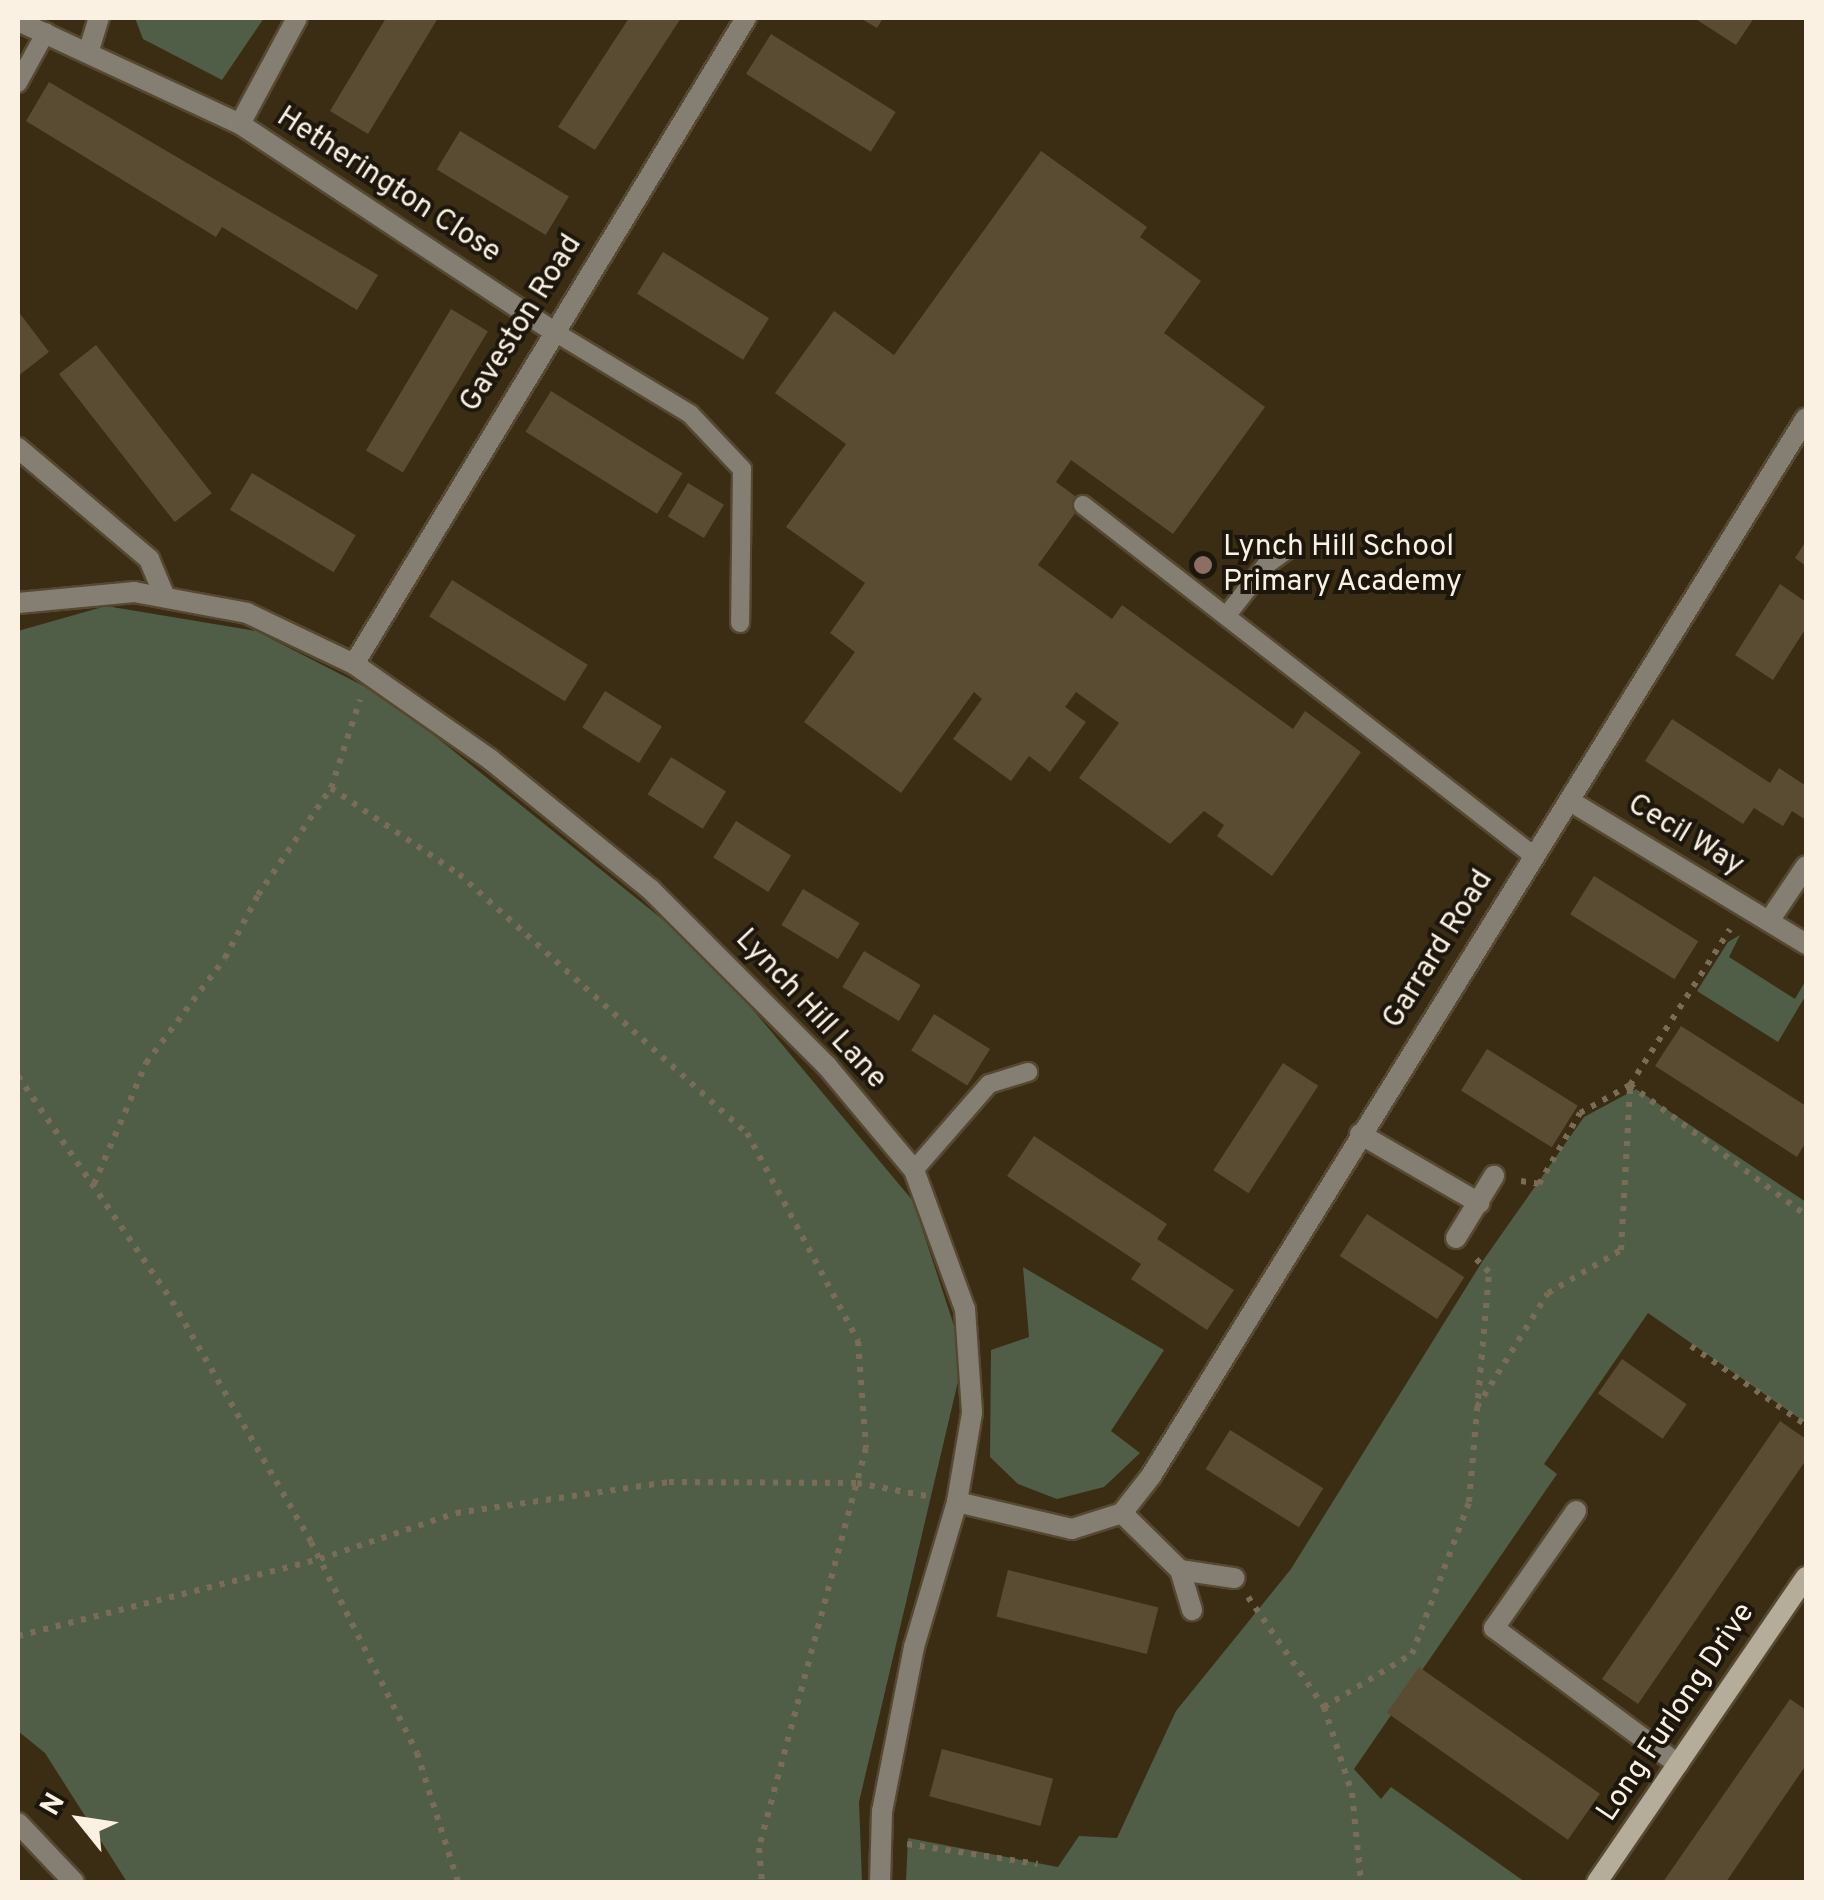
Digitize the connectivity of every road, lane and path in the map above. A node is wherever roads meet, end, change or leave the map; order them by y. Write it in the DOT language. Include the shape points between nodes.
graph roads {
  1 [pos="99,18"];
  2 [pos="298,18"];
  3 [pos="746,18"];
  4 [pos="18,20"];
  5 [pos="46,32"];
  6 [pos="89,50"];
  7 [pos="18,83"];
  8 [pos="240,124"];
  9 [pos="553,331"];
  10 [pos="1806,418"];
  11 [pos="18,448"];
  12 [pos="1083,505"];
  13 [pos="1289,548"];
  14 [pos="165,597"];
  15 [pos="18,603"];
  16 [pos="1227,615"];
  17 [pos="740,622"];
  18 [pos="361,669"];
  19 [pos="332,788"];
  20 [pos="1570,801"];
  21 [pos="1534,856"];
  22 [pos="1806,866"];
  23 [pos="1744,907"];
  24 [pos="1769,922"];
  25 [pos="1806,944"];
  26 [pos="1028,1072"];
  27 [pos="18,1076"];
  28 [pos="1630,1085"];
  29 [pos="1360,1134"];
  30 [pos="914,1170"];
  31 [pos="1494,1176"];
  32 [pos="93,1186"];
  33 [pos="1480,1203"];
  34 [pos="1806,1214"];
  35 [pos="1456,1238"];
  36 [pos="1691,1346"];
  37 [pos="1477,1408"];
  38 [pos="1806,1425"];
  39 [pos="857,1483"];
  40 [pos="958,1502"];
  41 [pos="1576,1511"];
  42 [pos="1122,1513"];
  43 [pos="320,1560"];
  44 [pos="1180,1570"];
  45 [pos="1234,1578"];
  46 [pos="1806,1578"];
  47 [pos="1192,1610"];
  48 [pos="18,1636"];
  49 [pos="1324,1708"];
  50 [pos="1678,1764"];
  51 [pos="18,1823"];
  52 [pos="881,1840"];
  53 [pos="1037,1864"];
  54 [pos="74,1882"];
  55 [pos="458,1882"];
  56 [pos="762,1882"];
  57 [pos="880,1882"];
  58 [pos="1361,1882"];
  59 [pos="1597,1882"];
  1 -- 6 [label="street"];
  2 -- 8 [label="street, Hetherington Close"];
  3 -- 9 [label="street, Gaveston Road"];
  4 -- 5 [label="street, Hetherington Close"];
  5 -- 6 [label="street, Hetherington Close"];
  5 -- 7 [label="lane"];
  6 -- 8 [label="street, Hetherington Close"];
  8 -- 9 [label="street, Hetherington Close"];
  9 -- 17 [label="lane" via="690,414 742,469"];
  9 -- 18 [label="street, Gaveston Road"];
  10 -- 20 [label="street, Garrard Road"];
  11 -- 14 [label="street" via="148,560"];
  12 -- 16 [label="lane"];
  13 -- 16 [label="lane"];
  14 -- 15 [label="street, Lynch Hill Lane" via="134,592"];
  14 -- 18 [label="street, Lynch Hill Lane" via="246,613"];
  16 -- 21 [label="lane"];
  18 -- 19 [label="path"];
  18 -- 30 [label="street, Lynch Hill Lane" via="491,760 650,889 827,1066"];
  19 -- 32 [label="path" via="258,895 225,958 146,1063"];
  19 -- 39 [label="path" via="459,874 748,1134 858,1341 866,1448"];
  20 -- 21 [label="street, Garrard Road"];
  20 -- 23 [label="street, Cecil Way"];
  21 -- 29 [label="street, Garrard Road"];
  22 -- 24 [label="street"];
  23 -- 24 [label="street, Cecil Way"];
  23 -- 28 [label="path"];
  24 -- 25 [label="street, Cecil Way"];
  26 -- 30 [label="lane" via="989,1084"];
  27 -- 32 [label="path"];
  28 -- 31 [label="path" via="1580,1113 1538,1184"];
  28 -- 34 [label="path"];
  28 -- 37 [label="path" via="1621,1250 1548,1293"];
  29 -- 33 [label="street"];
  29 -- 42 [label="street, Garrard Road"];
  30 -- 40 [label="street, Lynch Hill Lane" via="965,1309 972,1412"];
  31 -- 33 [label="street"];
  32 -- 43 [label="path" via="172,1301"];
  33 -- 35 [label="street"];
  35 -- 37 [label="path" via="1489,1272"];
  36 -- 38 [label="path"];
  37 -- 49 [label="path" via="1469,1502 1412,1654"];
  39 -- 40 [label="path"];
  39 -- 43 [label="path" via="669,1482 456,1513"];
  39 -- 56 [label="path" via="759,1848"];
  40 -- 42 [label="street" via="1072,1529"];
  40 -- 52 [label="street, Lynch Hill Lane" via="914,1647"];
  41 -- 50 [label="street" via="1494,1628"];
  42 -- 44 [label="street"];
  43 -- 48 [label="path"];
  43 -- 55 [label="path" via="418,1753"];
  44 -- 45 [label="street"];
  44 -- 47 [label="street"];
  45 -- 49 [label="path"];
  46 -- 50 [label="street, Long Furlong Drive"];
  49 -- 58 [label="path" via="1352,1793"];
  50 -- 59 [label="street, Long Furlong Drive"];
  51 -- 54 [label="street"];
  52 -- 53 [label="path"];
  52 -- 57 [label="street, Lynch Hill Lane"];
}
